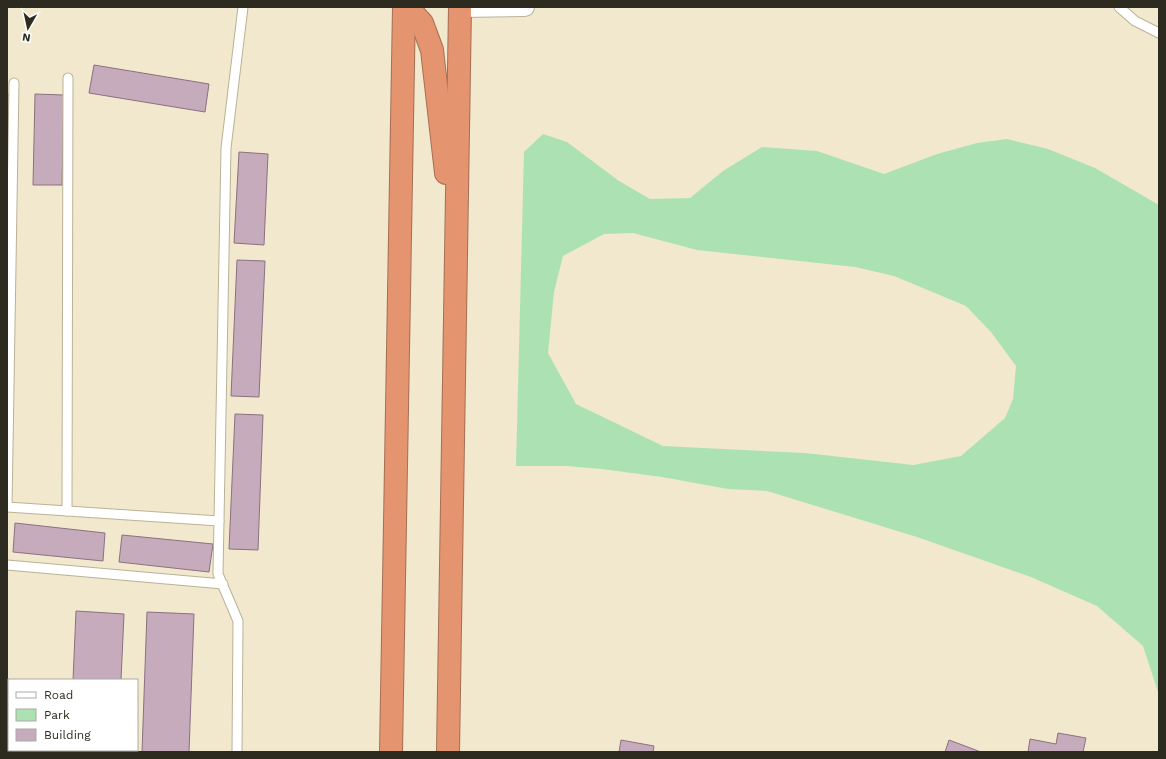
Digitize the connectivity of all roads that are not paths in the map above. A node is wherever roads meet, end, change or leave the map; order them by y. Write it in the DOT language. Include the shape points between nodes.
graph roads {
  1 [pos="243,7"];
  2 [pos="405,7"];
  3 [pos="460,7"];
  4 [pos="525,7"];
  5 [pos="1119,7"];
  6 [pos="1159,33"];
  7 [pos="68,78"];
  8 [pos="14,83"];
  9 [pos="456,266"];
  10 [pos="7,507"];
  11 [pos="67,511"];
  12 [pos="219,521"];
  13 [pos="7,565"];
  14 [pos="223,584"];
  15 [pos="237,752"];
  16 [pos="391,752"];
  17 [pos="448,752"];
  1 -- 12 [label="lane" via="226,148"];
  2 -- 9 [label="highway" via="422,23 432,50"];
  2 -- 16 [label="highway"];
  3 -- 4 [label="street"];
  3 -- 9 [label="highway"];
  5 -- 6 [label="lane" via="1135,21"];
  7 -- 11 [label="lane"];
  8 -- 10 [label="lane"];
  9 -- 17 [label="highway"];
  10 -- 11 [label="lane"];
  11 -- 12 [label="lane"];
  12 -- 14 [label="lane" via="218,574"];
  13 -- 14 [label="lane"];
  14 -- 15 [label="lane" via="238,621"];
}
